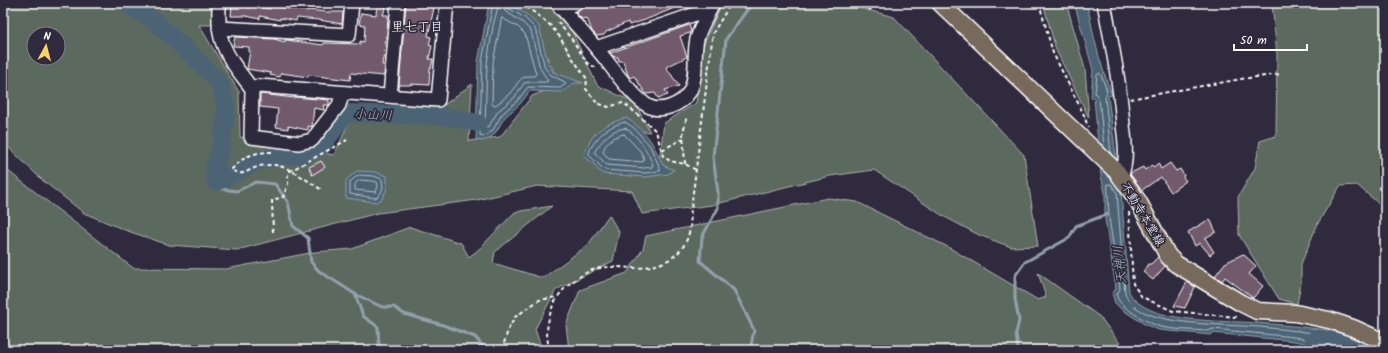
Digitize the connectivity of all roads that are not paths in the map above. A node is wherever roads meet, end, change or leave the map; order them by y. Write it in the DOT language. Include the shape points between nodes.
graph roads {
  1 [pos="219,3"];
  2 [pos="352,3"];
  3 [pos="398,3"];
  4 [pos="447,3"];
  5 [pos="576,3"];
  6 [pos="940,3"];
  7 [pos="1104,3"];
  8 [pos="711,6"];
  9 [pos="552,8"];
  10 [pos="220,28"];
  11 [pos="596,48"];
  12 [pos="252,89"];
  13 [pos="343,93"];
  14 [pos="390,96"];
  15 [pos="1119,174"];
  16 [pos="1383,349"];
  1 -- 10 [label="street"];
  2 -- 10 [label="street" via="349,36"];
  3 -- 14 [label="street"];
  4 -- 14 [label="street" via="438,100"];
  5 -- 9 [label="street"];
  6 -- 15 [label="main road, 不動寺本堂線"];
  7 -- 15 [label="street" via="1117,68 1125,145 1125,167"];
  8 -- 11 [label="street"];
  8 -- 11 [label="street" via="697,40 694,76 690,90 685,98 668,108 646,105 631,91"];
  9 -- 11 [label="street"];
  10 -- 12 [label="street" via="224,47"];
  12 -- 13 [label="street" via="258,86"];
  12 -- 13 [label="street" via="251,137 299,143 312,140 339,105"];
  13 -- 14 [label="street"];
  15 -- 16 [label="main road, 不動寺本堂線" via="1168,256 1186,270 1257,311 1295,313 1329,320 1384,342"];
}
